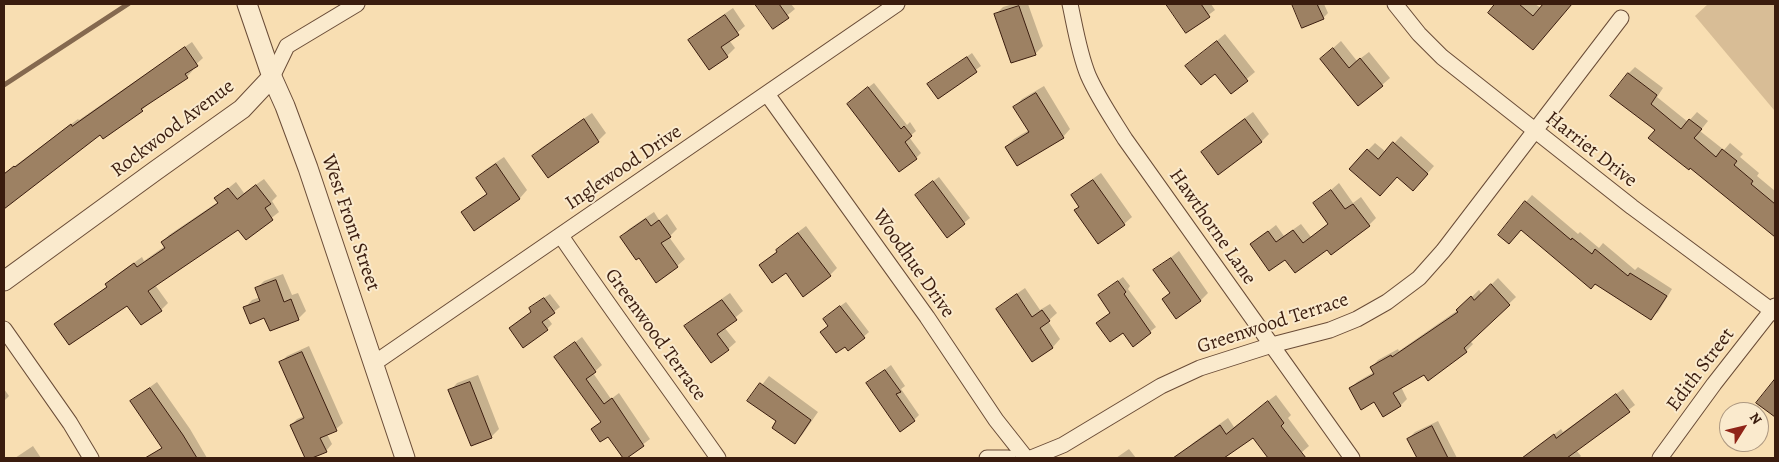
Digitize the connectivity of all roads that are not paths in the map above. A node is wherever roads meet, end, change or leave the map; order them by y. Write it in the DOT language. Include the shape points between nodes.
graph roads {
  1 [pos="247,4"];
  2 [pos="357,4"];
  3 [pos="897,4"];
  4 [pos="1070,4"];
  5 [pos="1395,4"];
  6 [pos="1621,18"];
  7 [pos="272,77"];
  8 [pos="767,94"];
  9 [pos="1534,131"];
  10 [pos="560,236"];
  11 [pos="4,281"];
  12 [pos="1774,310"];
  13 [pos="4,329"];
  14 [pos="1272,345"];
  15 [pos="373,364"];
  16 [pos="91,458"];
  17 [pos="405,458"];
  18 [pos="718,458"];
  19 [pos="987,458"];
  20 [pos="1008,458"];
  21 [pos="1026,458"];
  22 [pos="1031,458"];
  23 [pos="1352,458"];
  24 [pos="1660,458"];
  1 -- 7 [label="street, West Front Street"];
  2 -- 7 [label="street, Rockwood Avenue" via="287,46"];
  3 -- 8 [label="street, Inglewood Drive"];
  4 -- 14 [label="street, Hawthorne Lane" via="1088,73 1101,100 1125,139"];
  5 -- 9 [label="street, Harriet Drive" via="1442,58"];
  6 -- 9 [label="street, Greenwood Terrace"];
  7 -- 11 [label="street, Rockwood Avenue" via="242,109"];
  7 -- 15 [label="street, West Front Street" via="308,168"];
  8 -- 10 [label="street, Inglewood Drive"];
  8 -- 21 [label="street, Woodhue Drive"];
  9 -- 12 [label="street, Harriet Drive"];
  9 -- 14 [label="street, Greenwood Terrace" via="1419,278 1357,319 1330,330"];
  10 -- 15 [label="street, Inglewood Drive"];
  10 -- 18 [label="street, Greenwood Terrace"];
  12 -- 24 [label="street, Edith Street"];
  13 -- 16 [label="street" via="70,422"];
  14 -- 22 [label="street, Greenwood Terrace" via="1200,368 1161,386 1063,445"];
  14 -- 23 [label="street, Hawthorne Lane"];
  15 -- 17 [label="street, West Front Street"];
  19 -- 20 [label="street"];
}
